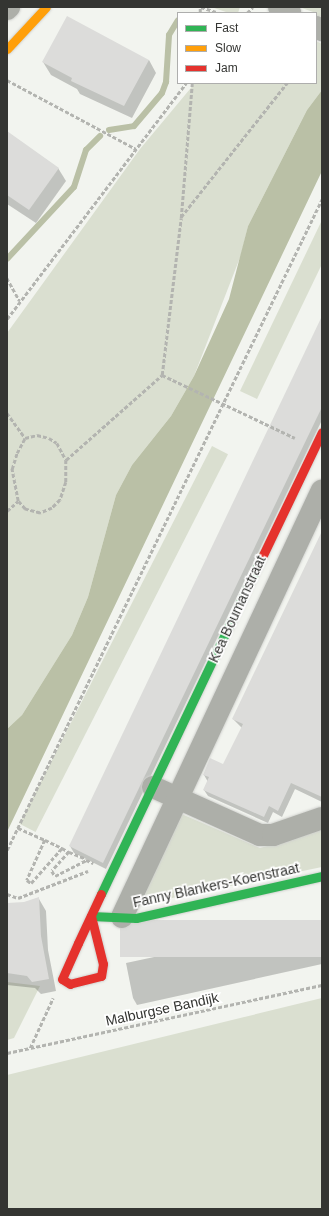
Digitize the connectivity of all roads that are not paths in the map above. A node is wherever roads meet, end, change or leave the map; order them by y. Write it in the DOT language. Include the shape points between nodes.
graph roads {
  1 [pos="46,7"];
  2 [pos="279,7"];
  3 [pos="288,12"];
  4 [pos="7,49"];
  5 [pos="322,432"];
  6 [pos="322,491"];
  7 [pos="153,787"];
  8 [pos="178,799"];
  9 [pos="322,818"];
  10 [pos="322,876"];
  11 [pos="91,916"];
  12 [pos="122,917"];
  1 -- 4 [label="street"];
  2 -- 3 [label="street"];
  5 -- 7 [label="street, Kea Boumanstraat"];
  6 -- 8 [label="street, Kea Boumanstraat"];
  7 -- 8 [label="street"];
  7 -- 11 [label="street, Kea Boumanstraat"];
  8 -- 9 [label="street" via="260,835 273,835"];
  8 -- 12 [label="street, Kea Boumanstraat"];
  10 -- 12 [label="street, Fanny Blankers-Koenstraat" via="136,918"];
  11 -- 11 [label="street, Kea Boumanstraat" via="62,979 70,984 100,976 103,964"];
  11 -- 12 [label="street, Fanny Blankers-Koenstraat"];
}
